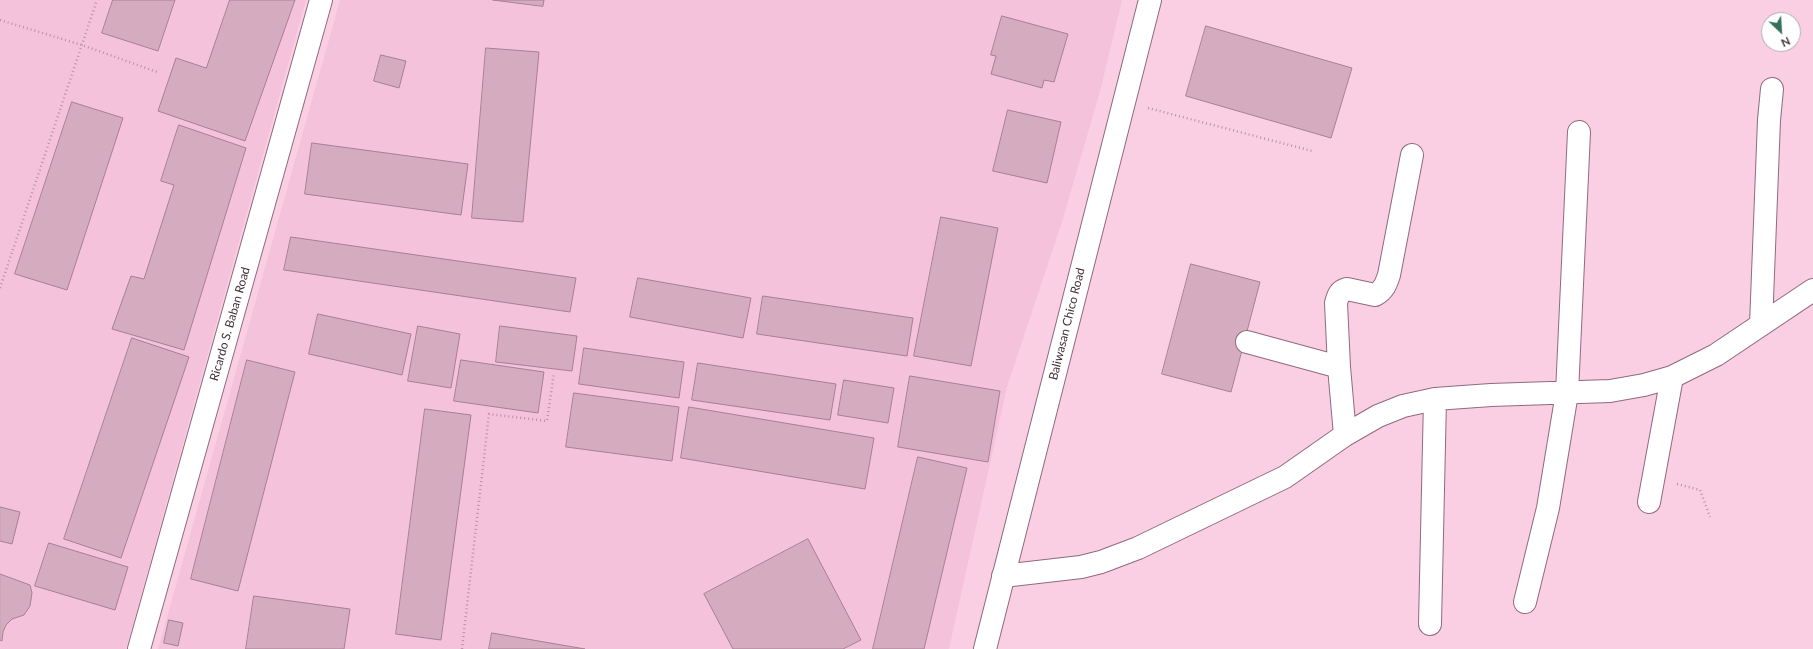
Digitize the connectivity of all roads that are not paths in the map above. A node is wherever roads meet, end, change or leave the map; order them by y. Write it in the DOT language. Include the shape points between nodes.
graph roads {
  1 [pos="321,0"];
  2 [pos="1150,0"];
  3 [pos="1772,89"];
  4 [pos="1579,132"];
  5 [pos="1412,155"];
  6 [pos="1810,299"];
  7 [pos="1761,325"];
  8 [pos="1247,342"];
  9 [pos="1338,367"];
  10 [pos="1672,377"];
  11 [pos="1567,393"];
  12 [pos="1435,399"];
  13 [pos="1345,435"];
  14 [pos="1649,502"];
  15 [pos="1003,576"];
  16 [pos="1525,602"];
  17 [pos="1430,624"];
  18 [pos="139,649"];
  19 [pos="985,649"];
  1 -- 18 [label="street, Ricardo S. Baban Road"];
  2 -- 15 [label="street, Baliwasan Chico Road"];
  3 -- 7 [label="street"];
  4 -- 11 [label="street"];
  5 -- 9 [label="street" via="1389,275 1383,290 1375,295 1347,289 1337,297"];
  6 -- 7 [label="street"];
  7 -- 10 [label="street" via="1716,355"];
  8 -- 9 [label="street"];
  9 -- 13 [label="street"];
  10 -- 11 [label="street" via="1610,391"];
  10 -- 14 [label="street"];
  11 -- 12 [label="street"];
  11 -- 16 [label="street" via="1548,508"];
  12 -- 13 [label="street" via="1403,406 1378,416"];
  12 -- 17 [label="street"];
  13 -- 15 [label="street" via="1285,477 1138,548 1081,567"];
  15 -- 19 [label="street, Baliwasan Chico Road"];
}
